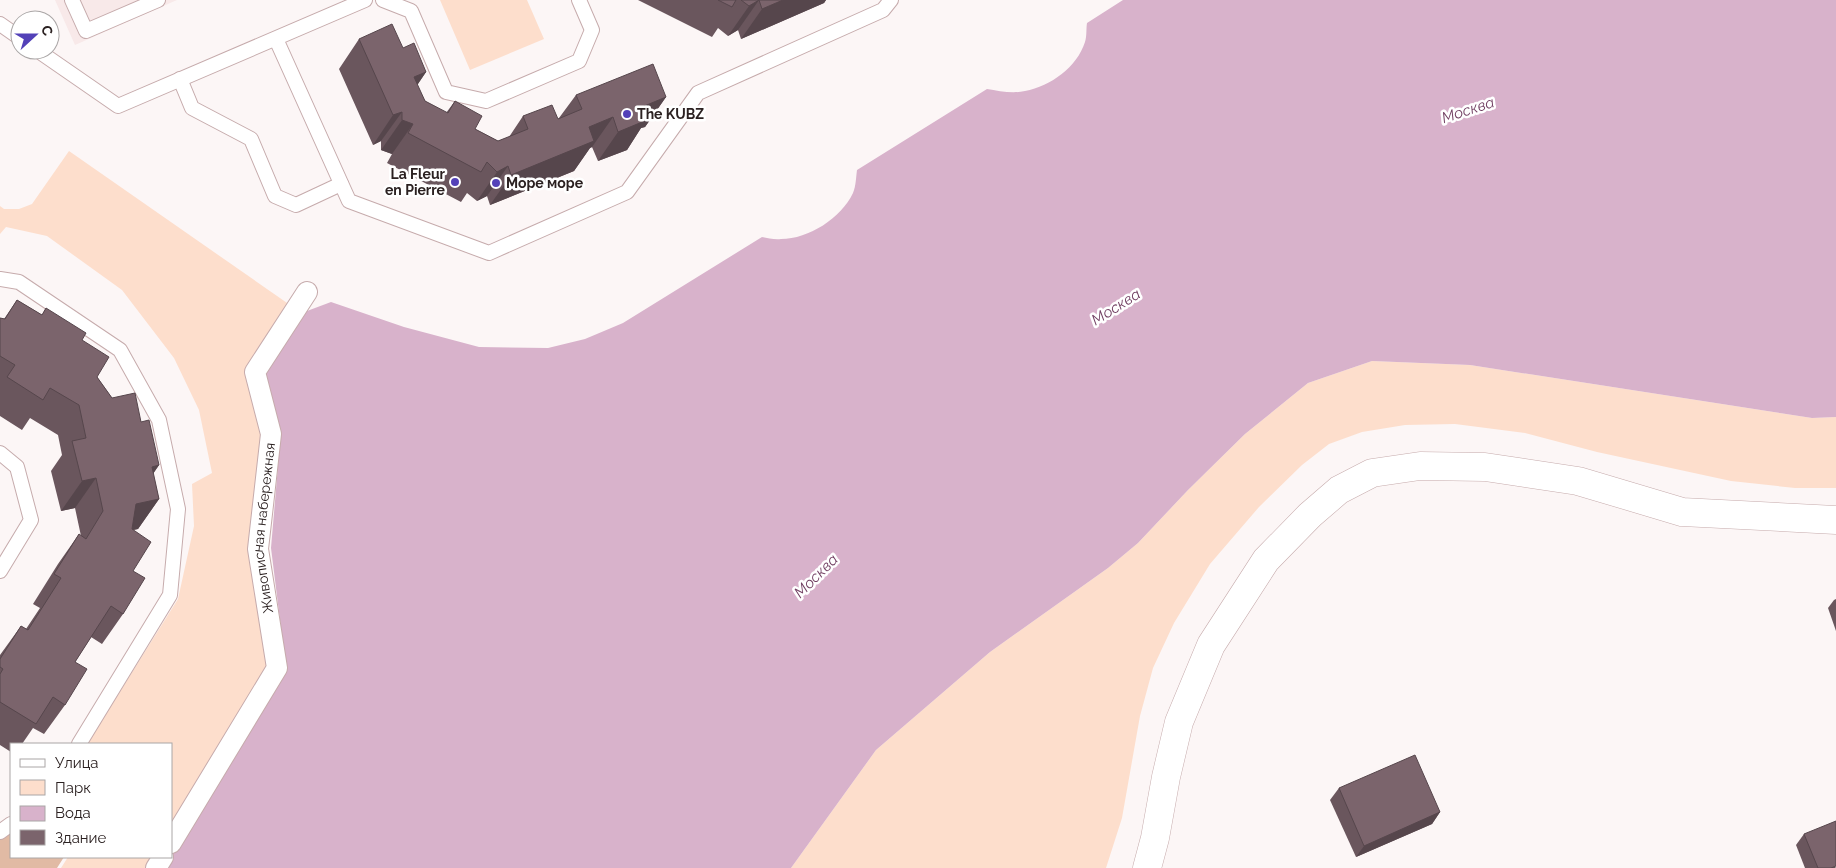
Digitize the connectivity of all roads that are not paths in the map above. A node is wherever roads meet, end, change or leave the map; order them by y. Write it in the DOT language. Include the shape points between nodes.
graph roads {
  1 [pos="72,0"];
  2 [pos="158,0"];
  3 [pos="365,0"];
  4 [pos="383,0"];
  5 [pos="579,0"];
  6 [pos="891,0"];
  7 [pos="276,39"];
  8 [pos="51,60"];
  9 [pos="180,79"];
  10 [pos="342,184"];
  11 [pos="0,278"];
  12 [pos="307,292"];
  13 [pos="0,453"];
  14 [pos="1836,520"];
  15 [pos="0,571"];
  16 [pos="80,743"];
  17 [pos="172,841"];
  18 [pos="1147,868"];
  1 -- 2 [label="lane" via="86,31"];
  3 -- 7 [label="lane"];
  4 -- 5 [label="lane" via="411,11 446,92 486,101 579,61 592,30"];
  6 -- 10 [label="lane" via="883,10 698,94 627,192 489,253 349,201"];
  7 -- 9 [label="lane"];
  7 -- 10 [label="lane"];
  8 -- 9 [label="lane" via="118,106"];
  9 -- 10 [label="lane" via="192,108 251,139 275,196 296,205"];
  11 -- 16 [label="lane" via="19,282 120,350 159,420 178,509 170,595"];
  12 -- 17 [label="street, Живописная набережная" via="255,372 271,434 258,549 277,668"];
  13 -- 15 [label="lane" via="17,467 31,520"];
  14 -- 18 [label="street" via="1682,512 1578,481 1485,467 1420,466 1372,473 1339,490 1266,560 1211,645 1179,722"];
}
